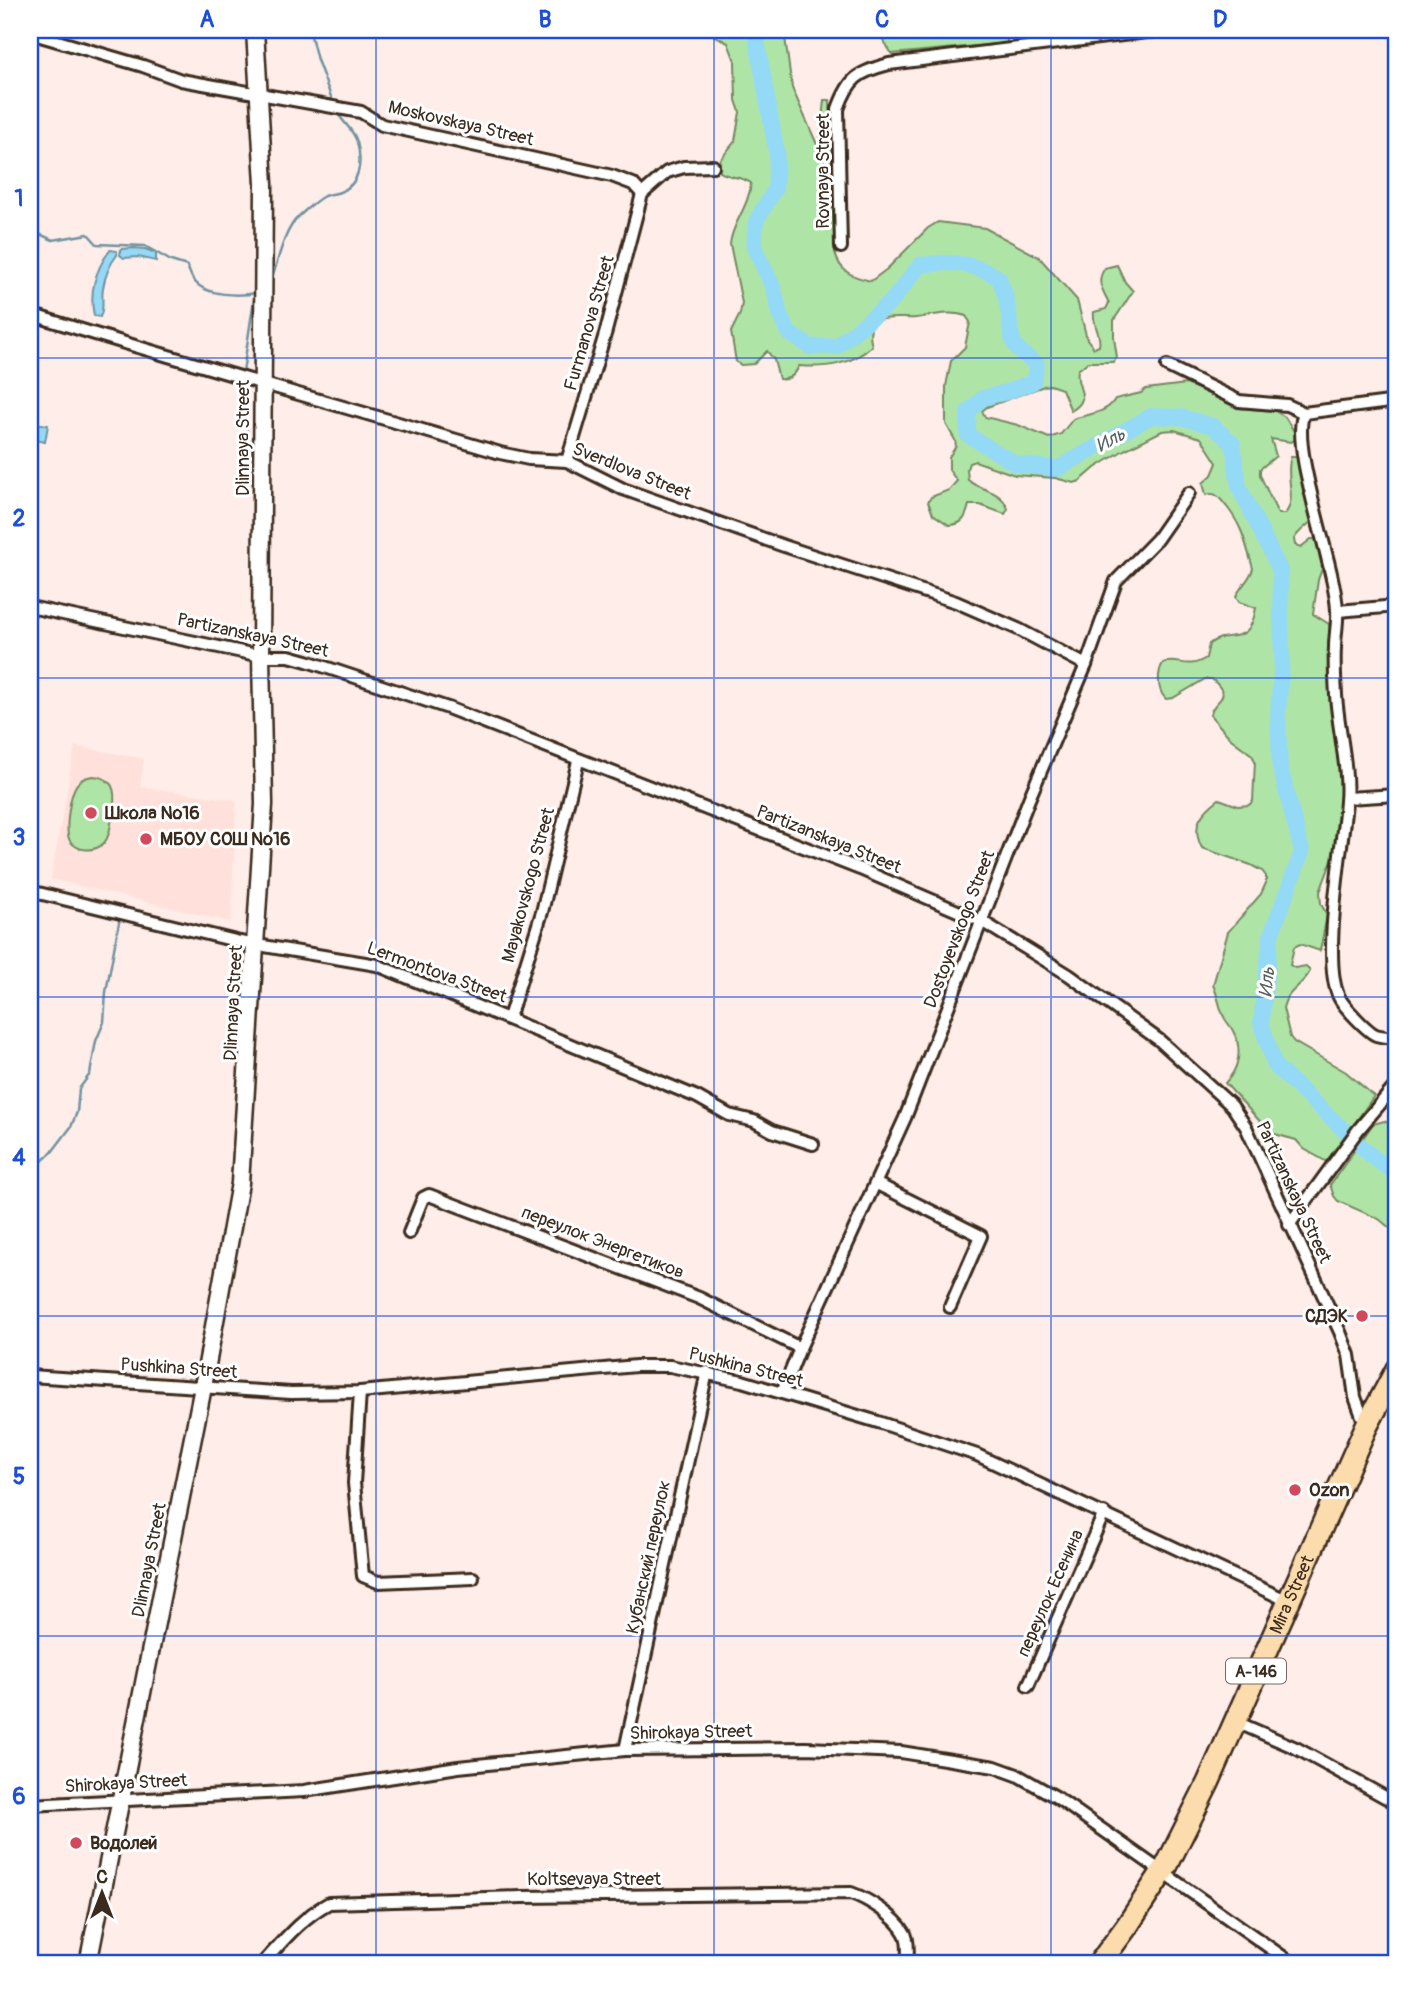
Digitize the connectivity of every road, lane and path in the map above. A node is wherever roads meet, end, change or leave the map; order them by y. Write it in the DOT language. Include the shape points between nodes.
graph roads {
  1 [pos="255,30"];
  2 [pos="1163,30"];
  3 [pos="30,33"];
  4 [pos="260,95"];
  5 [pos="713,166"];
  6 [pos="642,194"];
  7 [pos="841,247"];
  8 [pos="30,314"];
  9 [pos="1167,366"];
  10 [pos="262,382"];
  11 [pos="1397,401"];
  12 [pos="1304,413"];
  13 [pos="567,461"];
  14 [pos="1189,493"];
  15 [pos="1397,606"];
  16 [pos="30,607"];
  17 [pos="1338,611"];
  18 [pos="261,656"];
  19 [pos="1087,665"];
  20 [pos="578,761"];
  21 [pos="1397,795"];
  22 [pos="1347,798"];
  23 [pos="30,891"];
  24 [pos="983,922"];
  25 [pos="256,944"];
  26 [pos="509,1018"];
  27 [pos="1397,1038"];
  28 [pos="1397,1084"];
  29 [pos="813,1144"];
  30 [pos="877,1184"];
  31 [pos="1289,1225"];
  32 [pos="409,1233"];
  33 [pos="950,1307"];
  34 [pos="800,1348"];
  35 [pos="1397,1369"];
  36 [pos="707,1372"];
  37 [pos="30,1376"];
  38 [pos="204,1387"];
  39 [pos="360,1392"];
  40 [pos="782,1393"];
  41 [pos="1366,1427"];
  42 [pos="1104,1513"];
  43 [pos="473,1578"];
  44 [pos="1288,1601"];
  45 [pos="1028,1686"];
  46 [pos="1234,1721"];
  47 [pos="625,1750"];
  48 [pos="120,1801"];
  49 [pos="1394,1802"];
  50 [pos="30,1805"];
  51 [pos="1163,1872"];
  52 [pos="88,1964"];
  53 [pos="262,1964"];
  54 [pos="907,1964"];
  55 [pos="1098,1964"];
  56 [pos="1293,1964"];
  1 -- 4 [label="main road, Dlinnaya Street"];
  2 -- 7 [label="street, Rovnaya Street" via="889,64 852,79 838,109"];
  3 -- 4 [label="street, Moskovskaya Street" via="181,80"];
  4 -- 6 [label="street, Moskovskaya Street" via="327,104 369,115 382,125 612,176 633,184"];
  4 -- 10 [label="main road, Dlinnaya Street"];
  5 -- 6 [label="street" via="667,172"];
  6 -- 13 [label="street, Furmanova Street"];
  8 -- 10 [label="street, Sverdlova Street"];
  9 -- 12 [label="street" via="1239,401 1287,405"];
  10 -- 13 [label="street, Sverdlova Street" via="500,453"];
  10 -- 18 [label="main road, Dlinnaya Street"];
  11 -- 12 [label="street"];
  12 -- 17 [label="street" via="1300,433 1304,461"];
  13 -- 19 [label="street, Sverdlova Street" via="623,489 956,602"];
  14 -- 19 [label="street, Dostoyevskogo Street" via="1157,539 1116,580"];
  15 -- 17 [label="street"];
  16 -- 18 [label="street, Partizanskaya Street"];
  17 -- 22 [label="street" via="1336,697"];
  18 -- 20 [label="street, Partizanskaya Street" via="298,659 370,681"];
  18 -- 25 [label="main road, Dlinnaya Street" via="264,804"];
  19 -- 24 [label="street, Dostoyevskogo Street"];
  20 -- 24 [label="street, Partizanskaya Street" via="860,869"];
  20 -- 26 [label="street, Mayakovskogo Street" via="542,912"];
  21 -- 22 [label="street"];
  22 -- 27 [label="street" via="1333,940 1339,997 1374,1034"];
  23 -- 25 [label="street, Lermontova Street"];
  24 -- 30 [label="street, Dostoyevskogo Street"];
  24 -- 31 [label="street, Partizanskaya Street" via="1069,975 1159,1040 1231,1106 1246,1127"];
  25 -- 26 [label="street, Lermontova Street" via="377,965"];
  25 -- 38 [label="main road, Dlinnaya Street" via="240,1183"];
  26 -- 29 [label="street, Lermontova Street" via="729,1115"];
  28 -- 31 [label="street"];
  30 -- 33 [label="street" via="981,1236"];
  30 -- 34 [label="street, Dostoyevskogo Street"];
  31 -- 41 [label="street, Partizanskaya Street" via="1349,1355 1355,1397"];
  32 -- 34 [label="street, переулок Энергетиков" via="423,1198 429,1195 699,1298"];
  34 -- 40 [label="street, Dostoyevskogo Street"];
  35 -- 41 [label="highway, Mira Street / А-146"];
  36 -- 39 [label="street, Pushkina Street" via="636,1366"];
  36 -- 40 [label="street, Pushkina Street"];
  36 -- 47 [label="street, Кубанский переулок"];
  37 -- 38 [label="street, Pushkina Street"];
  38 -- 39 [label="street, Pushkina Street"];
  38 -- 48 [label="main road, Dlinnaya Street"];
  39 -- 43 [label="street" via="354,1483 363,1576 378,1582"];
  40 -- 42 [label="street, Pushkina Street" via="977,1455"];
  41 -- 44 [label="highway, Mira Street / А-146"];
  42 -- 44 [label="street, Pushkina Street"];
  42 -- 45 [label="street, переулок Есенина"];
  44 -- 46 [label="highway, Mira Street / А-146"];
  46 -- 49 [label="street" via="1296,1748"];
  46 -- 51 [label="highway, Mira Street / А-146"];
  47 -- 48 [label="street, Shirokaya Street" via="458,1767 304,1791"];
  47 -- 51 [label="street, Shirokaya Street" via="901,1752 995,1766 1056,1797"];
  48 -- 50 [label="street, Shirokaya Street"];
  48 -- 52 [label="main road, Dlinnaya Street"];
  51 -- 55 [label="highway, Mira Street / А-146"];
  51 -- 56 [label="street, Shirokaya Street"];
  53 -- 54 [label="street, Koltsevaya Street" via="295,1927 329,1903 844,1893 866,1898 898,1924 906,1934"];
}
